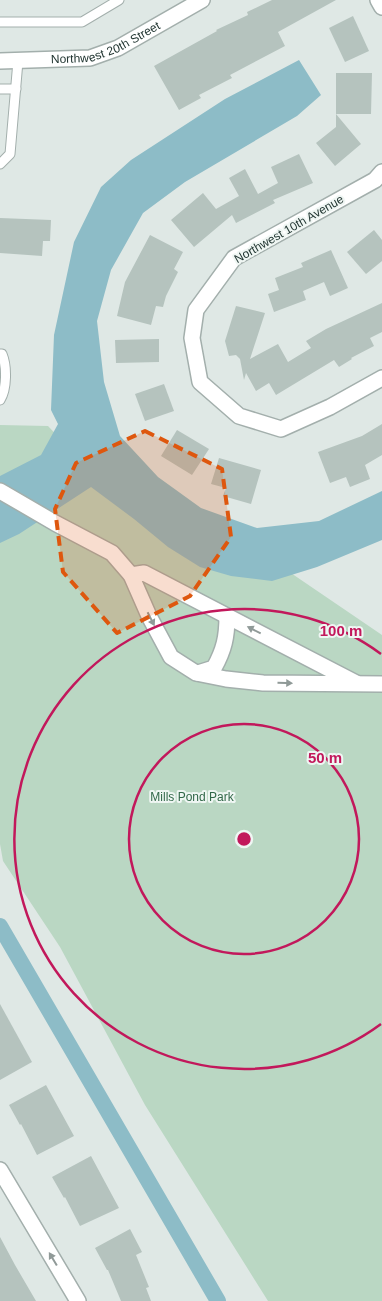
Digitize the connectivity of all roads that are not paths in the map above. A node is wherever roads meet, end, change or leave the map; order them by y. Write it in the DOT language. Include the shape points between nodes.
graph roads {
  1 [pos="119,0"];
  2 [pos="202,0"];
  3 [pos="378,0"];
  4 [pos="382,7"];
  5 [pos="0,22"];
  6 [pos="0,61"];
  7 [pos="18,61"];
  8 [pos="0,89"];
  9 [pos="16,89"];
  10 [pos="0,164"];
  11 [pos="382,172"];
  12 [pos="0,354"];
  13 [pos="382,378"];
  14 [pos="0,400"];
  15 [pos="0,491"];
  16 [pos="131,575"];
  17 [pos="227,616"];
  18 [pos="196,673"];
  19 [pos="360,684"];
  20 [pos="382,684"];
  21 [pos="0,1170"];
  22 [pos="78,1301"];
  1 -- 5 [label="lane" via="82,22"];
  2 -- 7 [label="street, Northwest 20th Street" via="118,48 90,58"];
  3 -- 4 [label="street"];
  6 -- 7 [label="street, Northwest 20th Street"];
  7 -- 9 [label="lane"];
  8 -- 9 [label="lane"];
  9 -- 10 [label="lane" via="10,154"];
  11 -- 13 [label="street, Northwest 10th Avenue" via="375,180 234,258 196,310 192,338 200,382 239,416 281,429"];
  12 -- 14 [label="lane" via="5,361 4,393"];
  15 -- 16 [label="street" via="112,552"];
  16 -- 17 [label="street" via="144,573"];
  16 -- 18 [label="street, one-way" via="171,657"];
  17 -- 18 [label="street" via="227,636 214,668"];
  19 -- 17 [label="street, one-way"];
  18 -- 19 [label="street, one-way" via="263,682"];
  19 -- 20 [label="street"];
  22 -- 21 [label="street, one-way"];
}
